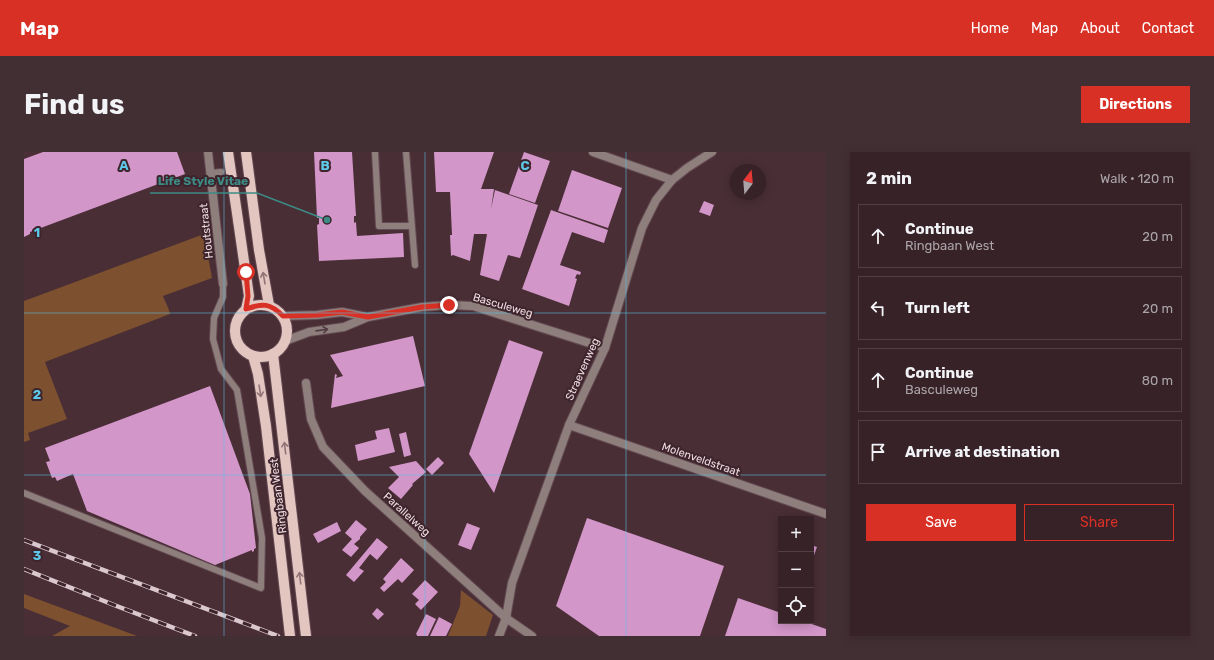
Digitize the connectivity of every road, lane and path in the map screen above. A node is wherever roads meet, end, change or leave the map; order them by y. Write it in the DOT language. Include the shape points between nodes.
graph roads {
  1 [pos="208,152"];
  2 [pos="228,152"];
  3 [pos="246,152"];
  4 [pos="375,152"];
  5 [pos="406,152"];
  6 [pos="593,152"];
  7 [pos="712,152"];
  8 [pos="221,172"];
  9 [pos="211,173"];
  10 [pos="672,180"];
  11 [pos="412,226"];
  12 [pos="415,265"];
  13 [pos="223,284"];
  14 [pos="269,305"];
  15 [pos="246,309"];
  16 [pos="283,316"];
  17 [pos="368,317"];
  18 [pos="285,341"];
  19 [pos="605,348"];
  20 [pos="273,354"];
  21 [pos="253,356"];
  22 [pos="306,383"];
  23 [pos="569,425"];
  24 [pos="24,492"];
  25 [pos="826,514"];
  26 [pos="506,618"];
  27 [pos="290,636"];
  28 [pos="306,636"];
  29 [pos="499,636"];
  30 [pos="532,636"];
  1 -- 9 [label="street, Houtstraat"];
  2 -- 15 [label="main road, bridge" via="248,296"];
  14 -- 3 [label="main road, one-way"];
  4 -- 11 [label="lane" via="379,226"];
  5 -- 11 [label="lane"];
  6 -- 10 [label="street"];
  7 -- 10 [label="street, Straevenweg"];
  8 -- 9 [label="lane"];
  9 -- 13 [label="street, Houtstraat"];
  10 -- 19 [label="street, Straevenweg" via="656,200 642,228"];
  11 -- 12 [label="lane"];
  13 -- 24 [label="lane" via="223,298 214,318 213,339 221,369 237,390 262,538 261,588"];
  14 -- 15 [label="main road" via="257,305"];
  14 -- 16 [label="main road"];
  15 -- 21 [label="main road" via="238,317 234,328 236,340 243,350"];
  16 -- 17 [label="street, Basculeweg" via="342,312"];
  16 -- 18 [label="main road" via="287,328"];
  18 -- 17 [label="street, Basculeweg, one-way" via="309,332 344,327"];
  17 -- 19 [label="street, Basculeweg" via="422,307 473,306"];
  18 -- 20 [label="main road"];
  19 -- 23 [label="street, Straevenweg"];
  20 -- 21 [label="main road"];
  28 -- 20 [label="main road, Ringbaan West, one-way"];
  21 -- 27 [label="main road, Ringbaan West, one-way" via="266,426"];
  22 -- 26 [label="street, Parallelweg" via="311,419 323,446 365,491"];
  23 -- 25 [label="street, Molenveldstraat"];
  23 -- 26 [label="street, Straevenweg" via="512,583"];
  26 -- 29 [label="street, Straevenweg"];
  26 -- 30 [label="street, Parallelweg"];
}
